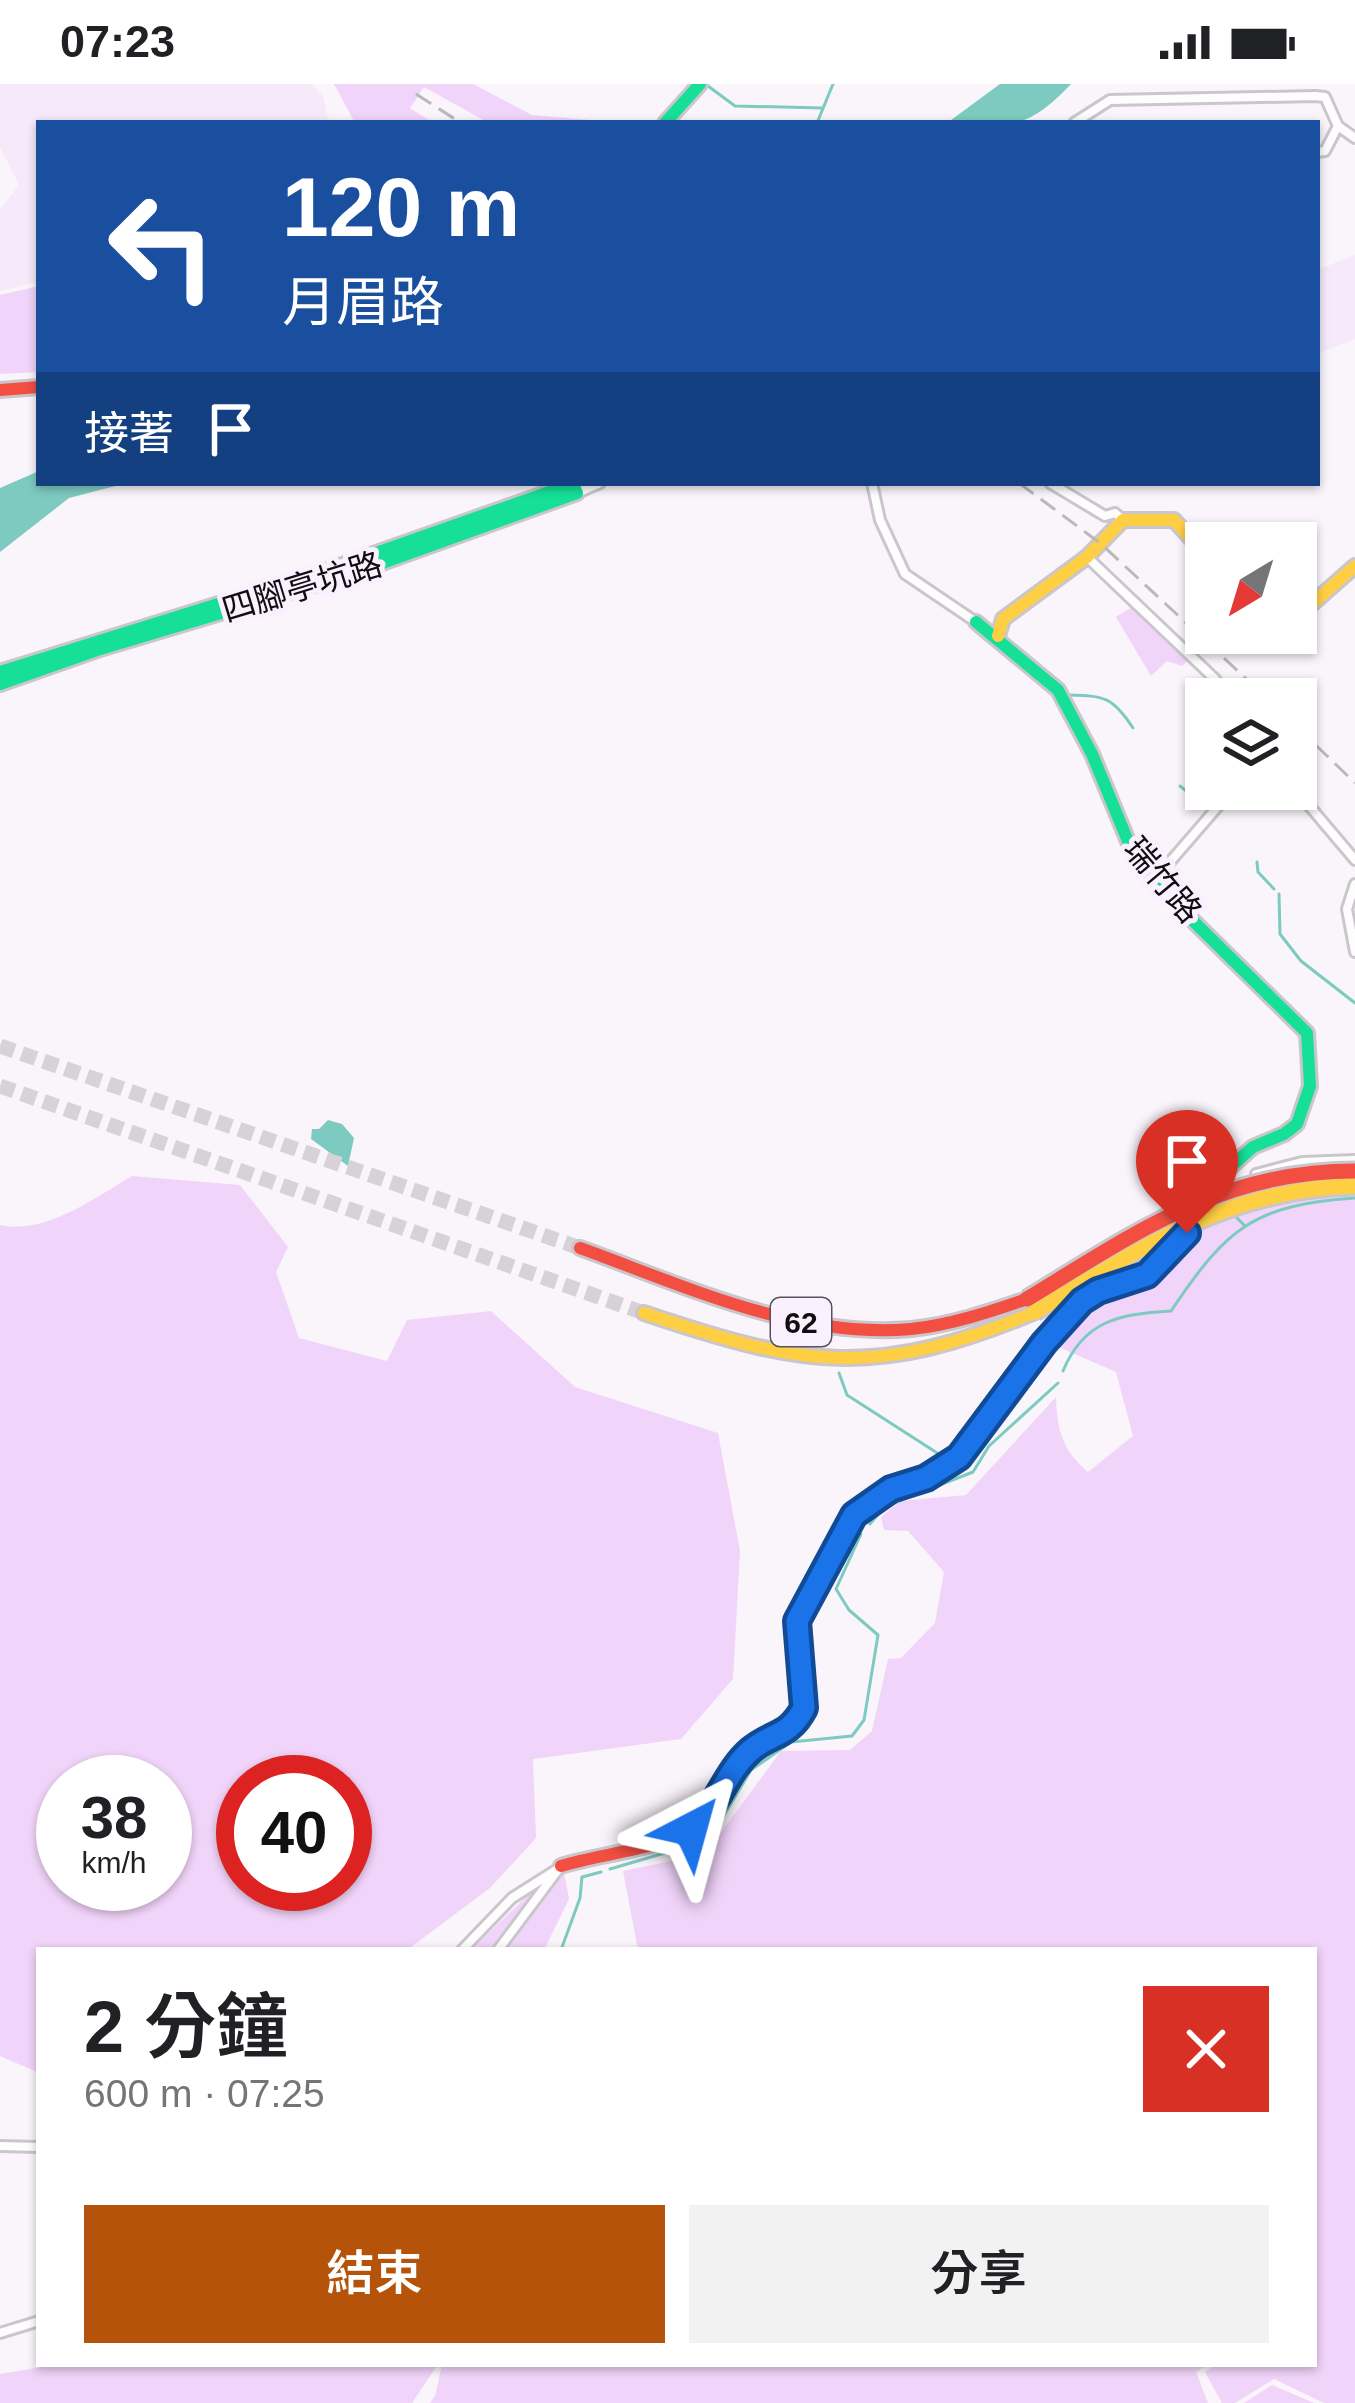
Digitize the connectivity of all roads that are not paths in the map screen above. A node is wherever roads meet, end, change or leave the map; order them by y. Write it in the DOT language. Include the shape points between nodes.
graph roads {
  1 [pos="700,84"];
  2 [pos="668,120"];
  3 [pos="1078,120"];
  4 [pos="1338,126"];
  5 [pos="1355,138"];
  6 [pos="1320,152"];
  7 [pos="36,388"];
  8 [pos="0,389"];
  9 [pos="574,486"];
  10 [pos="873,486"];
  11 [pos="1055,486"];
  12 [pos="547,493"];
  13 [pos="1123,520"];
  14 [pos="1185,532"];
  15 [pos="1091,553"];
  16 [pos="1355,566"];
  17 [pos="1317,600"];
  18 [pos="1003,619"];
  19 [pos="976,622"];
  20 [pos="998,636"];
  21 [pos="0,672"];
  22 [pos="1213,678"];
  23 [pos="0,684"];
  24 [pos="1215,810"];
  25 [pos="1312,810"];
  26 [pos="1355,860"];
  27 [pos="1156,878"];
  28 [pos="1355,884"];
  29 [pos="1355,952"];
  30 [pos="1355,1160"];
  31 [pos="1355,1172"];
  32 [pos="1215,1185"];
  33 [pos="1355,1186"];
  34 [pos="1187,1233"];
  35 [pos="580,1248"];
  36 [pos="1031,1305"];
  37 [pos="644,1313"];
  38 [pos="561,1866"];
  39 [pos="465,1947"];
  40 [pos="500,1947"];
  41 [pos="0,2146"];
  42 [pos="36,2147"];
  43 [pos="36,2322"];
  44 [pos="0,2333"];
  1 -- 2 [label="main road"];
  3 -- 4 [label="street" via="1110,100 1315,96 1325,97"];
  4 -- 5 [label="street"];
  4 -- 6 [label="street"];
  7 -- 8 [label="main road"];
  9 -- 12 [label="main road, 四腳亭坑路"];
  10 -- 19 [label="street, 瑞竹路" via="905,574"];
  11 -- 13 [label="street"];
  12 -- 21 [label="main road, 四腳亭坑路"];
  12 -- 23 [label="main road, 四腳亭坑路" via="354,573"];
  13 -- 14 [label="main road" via="1174,520"];
  13 -- 15 [label="main road"];
  15 -- 18 [label="main road"];
  15 -- 22 [label="street"];
  16 -- 17 [label="main road"];
  18 -- 19 [label="main road"];
  18 -- 20 [label="main road"];
  19 -- 20 [label="main road, 瑞竹路"];
  20 -- 27 [label="main road, 瑞竹路" via="1058,690 1118,825"];
  24 -- 27 [label="street"];
  25 -- 26 [label="street"];
  27 -- 32 [label="main road, 瑞竹路" via="1307,1033 1311,1049 1299,1119 1251,1148"];
  28 -- 29 [label="street" via="1346,908"];
  30 -- 32 [label="street" via="1302,1162"];
  31 -- 36 [label="main road, 62, bridge" via="1263,1180 1192,1202"];
  33 -- 36 [label="main road, 62, bridge" via="1267,1194 1199,1216"];
  34 -- 38 [label="main road" via="1147,1275 1082,1301 959,1457 854,1515 797,1621 804,1708 779,1737 752,1748 707,1817 665,1843"];
  35 -- 36 [label="main road, 62" via="788,1319 859,1332 946,1326"];
  36 -- 37 [label="main road, 62" via="961,1343 842,1361 764,1352"];
  38 -- 39 [label="street" via="512,1898"];
  38 -- 40 [label="street"];
  41 -- 42 [label="street"];
  43 -- 44 [label="street"];
}
